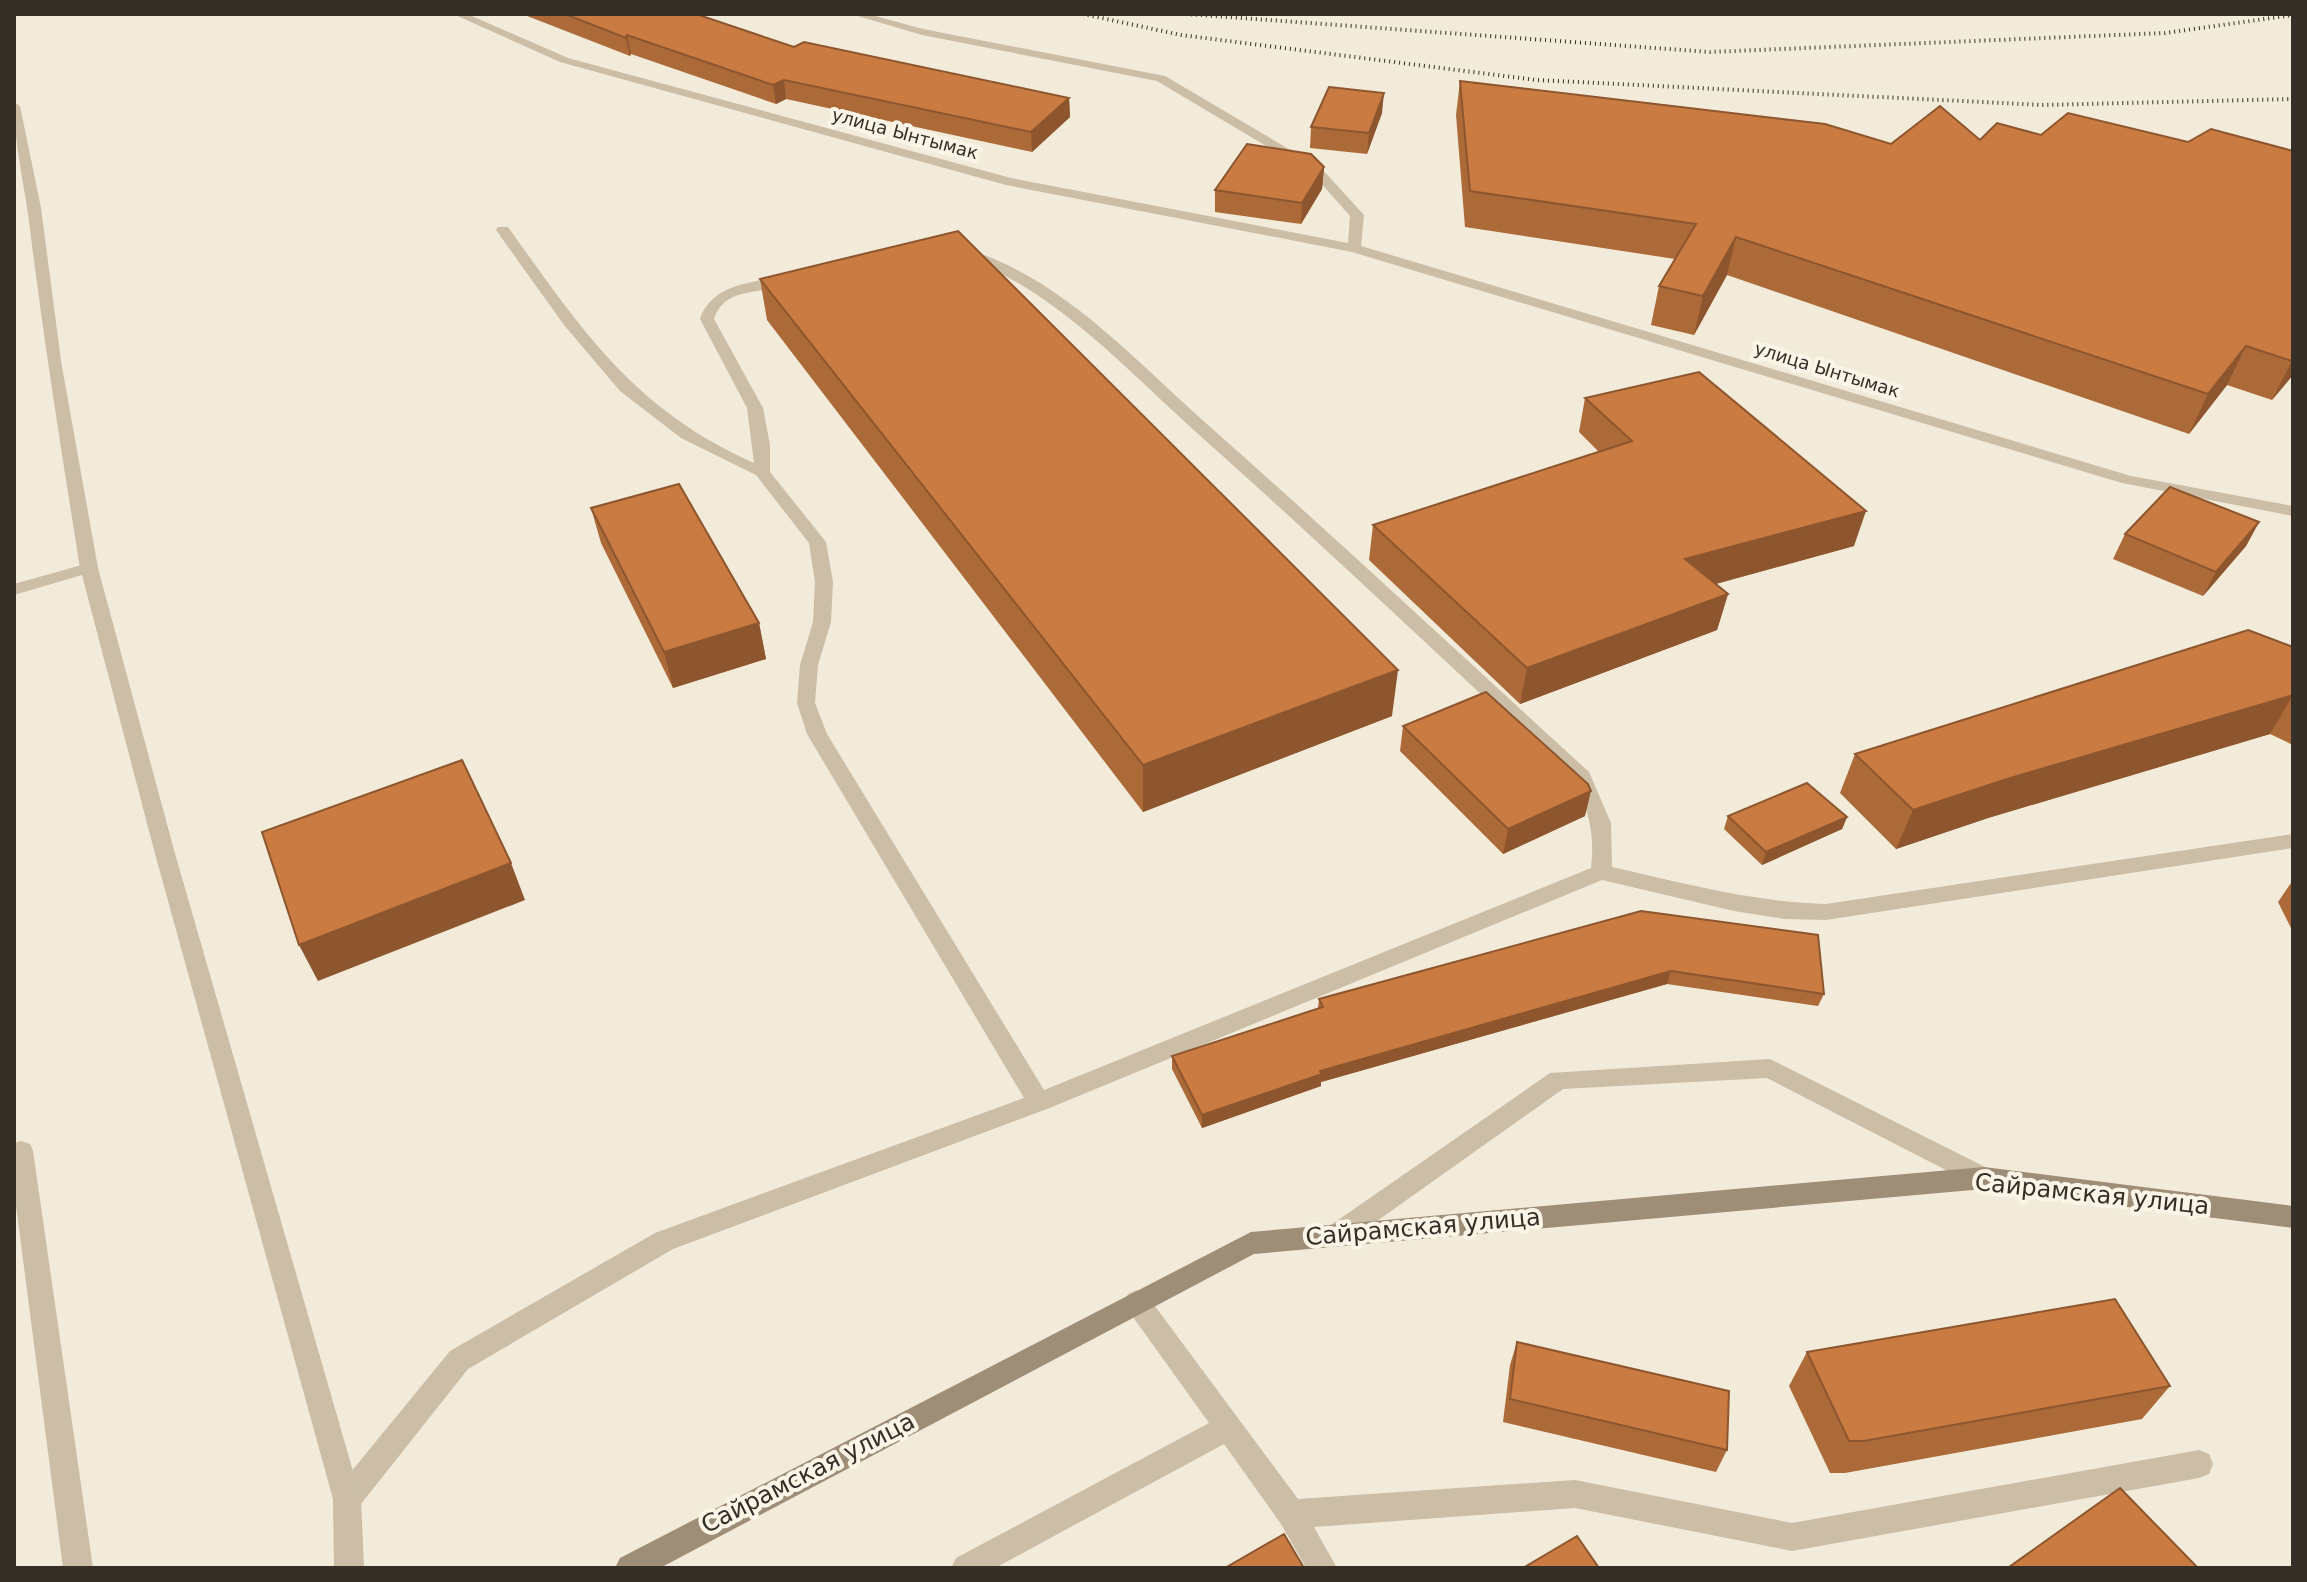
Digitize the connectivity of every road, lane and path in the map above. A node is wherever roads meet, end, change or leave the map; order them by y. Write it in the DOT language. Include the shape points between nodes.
graph roads {
  1 [pos="458,14"];
  2 [pos="856,14"];
  3 [pos="14,106"];
  4 [pos="503,230"];
  5 [pos="1354,248"];
  6 [pos="946,250"];
  7 [pos="807,276"];
  8 [pos="762,472"];
  9 [pos="2293,511"];
  10 [pos="89,568"];
  11 [pos="14,590"];
  12 [pos="2293,841"];
  13 [pos="1601,872"];
  14 [pos="1039,1102"];
  15 [pos="21,1151"];
  16 [pos="1984,1178"];
  17 [pos="2293,1217"];
  18 [pos="1337,1235"];
  19 [pos="1137,1302"];
  20 [pos="1229,1427"];
  21 [pos="2199,1464"];
  22 [pos="347,1499"];
  23 [pos="1291,1514"];
  24 [pos="78,1568"];
  25 [pos="349,1568"];
  26 [pos="630,1568"];
  27 [pos="966,1568"];
  28 [pos="1322,1568"];
  1 -- 5 [label="street, улица Ынтымак" via="564,60 995,178"];
  2 -- 5 [label="street" via="922,32 1161,78 1317,171 1357,215"];
  3 -- 10 [label="street"];
  4 -- 8 [label="street" via="590,348 644,404 715,452"];
  5 -- 9 [label="street, улица Ынтымак" via="2128,480"];
  6 -- 13 [label="street" via="982,256 1025,281 1104,341 1582,777 1601,812"];
  7 -- 8 [label="street" via="735,292 716,299 709,309 707,319 755,408"];
  8 -- 14 [label="street" via="817,542 824,582 822,622 809,665 806,703 817,734"];
  10 -- 11 [label="street"];
  10 -- 22 [label="street"];
  12 -- 13 [label="street" via="1826,912 1734,903"];
  13 -- 14 [label="street"];
  14 -- 22 [label="street" via="664,1241 636,1257 459,1360"];
  15 -- 24 [label="street"];
  16 -- 17 [label="main road, Сайрамская улица"];
  16 -- 18 [label="main road, Сайрамская улица"];
  16 -- 18 [label="street" via="1770,1068 1558,1080"];
  18 -- 19 [label="main road, Сайрамская улица" via="1251,1243"];
  19 -- 20 [label="street"];
  19 -- 26 [label="main road, Сайрамская улица"];
  20 -- 23 [label="street"];
  20 -- 27 [label="street"];
  21 -- 23 [label="street" via="1792,1537 1575,1494"];
  22 -- 25 [label="street"];
  23 -- 28 [label="street"];
}
